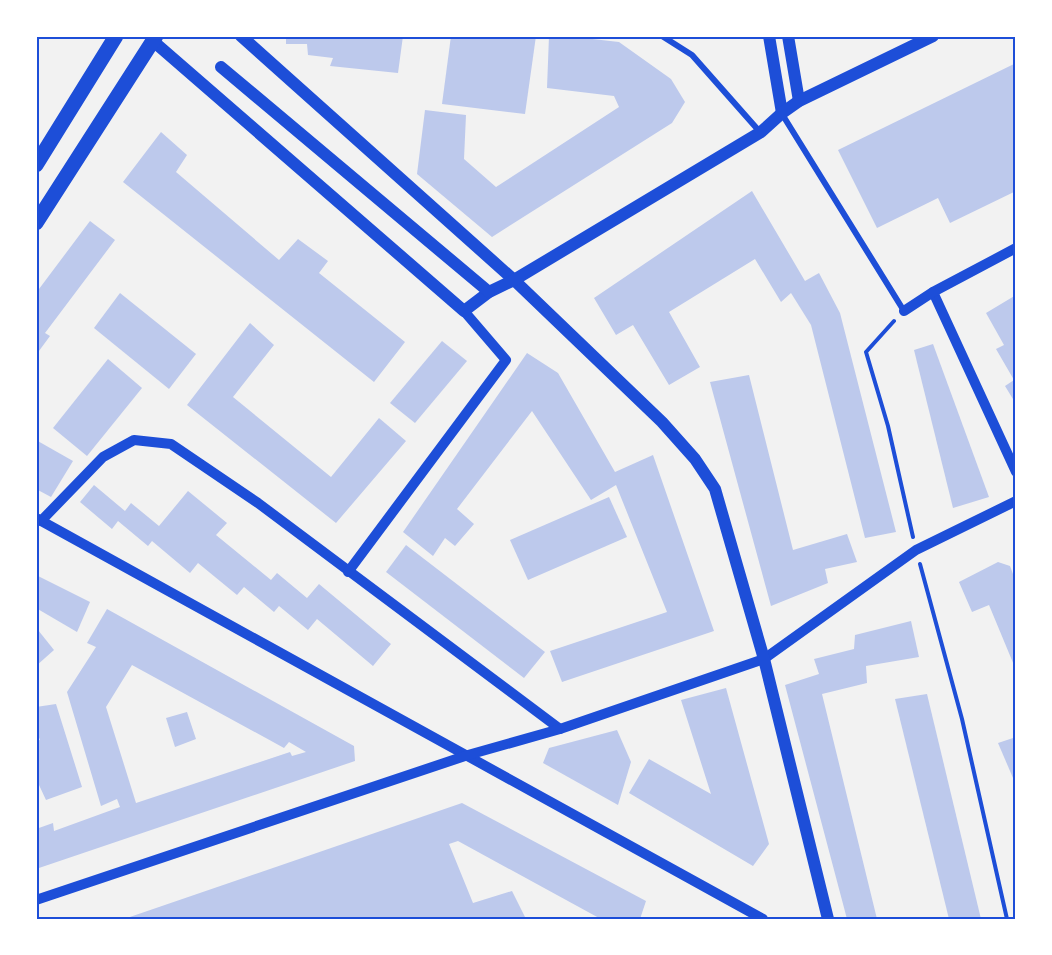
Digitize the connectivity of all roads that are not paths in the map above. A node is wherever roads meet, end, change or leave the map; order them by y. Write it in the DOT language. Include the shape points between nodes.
graph roads {
  1 [pos="116,36"];
  2 [pos="240,36"];
  3 [pos="662,36"];
  4 [pos="769,36"];
  5 [pos="788,36"];
  6 [pos="933,36"];
  7 [pos="154,39"];
  8 [pos="221,67"];
  9 [pos="800,101"];
  10 [pos="782,113"];
  11 [pos="760,132"];
  12 [pos="36,165"];
  13 [pos="36,223"];
  14 [pos="1016,248"];
  15 [pos="514,280"];
  16 [pos="489,292"];
  17 [pos="933,292"];
  18 [pos="464,311"];
  19 [pos="904,311"];
  20 [pos="1016,472"];
  21 [pos="1016,501"];
  22 [pos="39,519"];
  23 [pos="348,572"];
  24 [pos="764,659"];
  25 [pos="560,729"];
  26 [pos="468,755"];
  27 [pos="36,900"];
  28 [pos="763,919"];
  29 [pos="828,919"];
  1 -- 12 [label="main road"];
  2 -- 15 [label="main road"];
  3 -- 11 [label="street" via="692,55"];
  4 -- 10 [label="main road"];
  5 -- 9 [label="main road"];
  6 -- 9 [label="main road"];
  7 -- 13 [label="main road"];
  7 -- 18 [label="main road"];
  8 -- 16 [label="main road"];
  9 -- 10 [label="main road"];
  10 -- 11 [label="main road"];
  10 -- 19 [label="street"];
  11 -- 15 [label="main road"];
  14 -- 17 [label="street"];
  15 -- 16 [label="main road"];
  15 -- 24 [label="main road" via="662,423 695,459 715,489"];
  16 -- 18 [label="main road"];
  17 -- 19 [label="street"];
  17 -- 20 [label="street"];
  18 -- 23 [label="street" via="506,360"];
  21 -- 24 [label="street" via="916,550"];
  22 -- 23 [label="street" via="103,457 134,440 171,444 258,503"];
  22 -- 26 [label="street"];
  23 -- 25 [label="street"];
  24 -- 25 [label="street"];
  24 -- 29 [label="main road"];
  25 -- 26 [label="street"];
  26 -- 27 [label="street"];
  26 -- 28 [label="street"];
}
